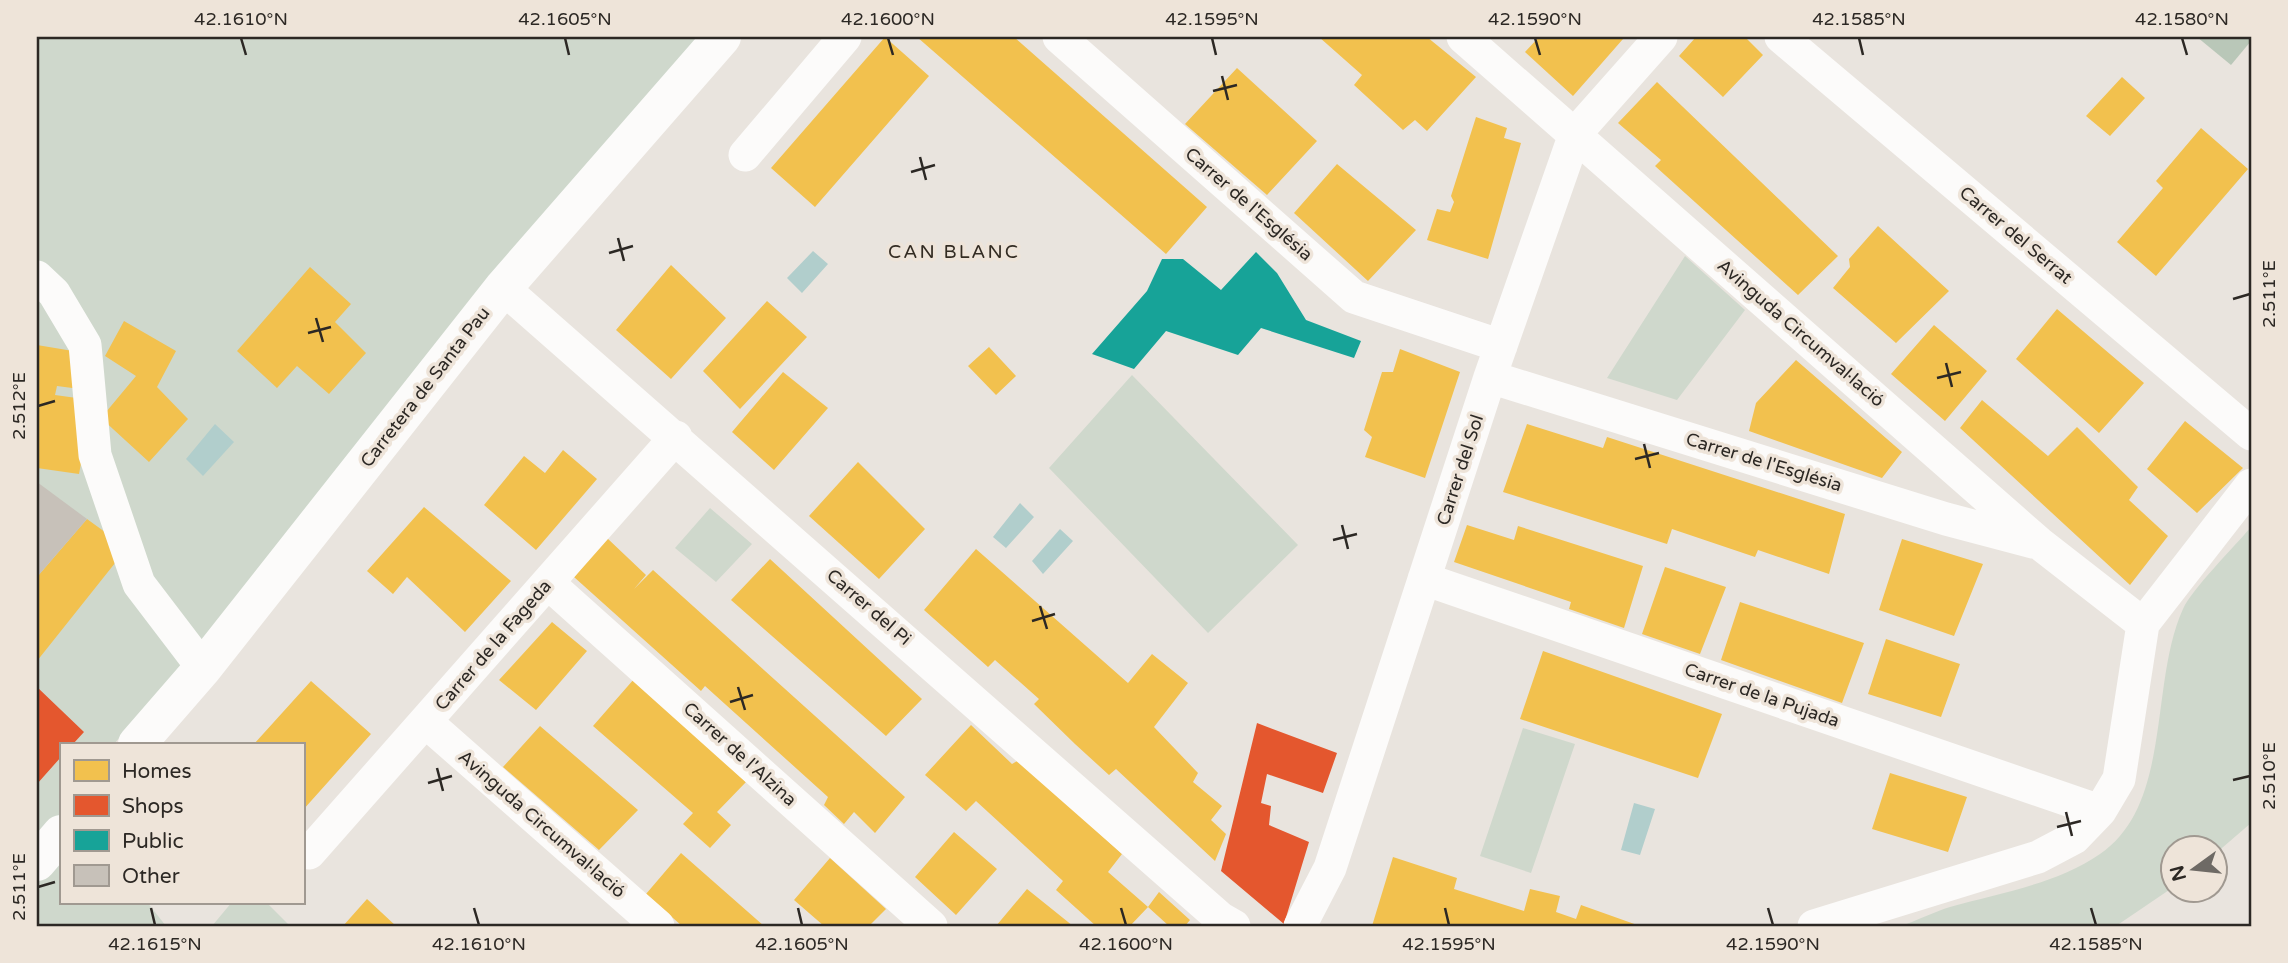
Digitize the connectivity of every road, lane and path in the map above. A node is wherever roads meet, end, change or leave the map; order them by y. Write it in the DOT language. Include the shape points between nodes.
graph roads {
  1 [pos="722,37"];
  2 [pos="845,37"];
  3 [pos="1059,37"];
  4 [pos="1463,37"];
  5 [pos="1661,37"];
  6 [pos="1781,37"];
  7 [pos="1575,134"];
  8 [pos="745,155"];
  9 [pos="37,277"];
  10 [pos="503,288"];
  11 [pos="1496,361"];
  12 [pos="2251,434"];
  13 [pos="676,437"];
  14 [pos="2251,485"];
  15 [pos="2039,543"];
  16 [pos="1424,579"];
  17 [pos="548,583"];
  18 [pos="2143,624"];
  19 [pos="203,668"];
  20 [pos="426,722"];
  21 [pos="137,743"];
  22 [pos="2101,811"];
  23 [pos="60,835"];
  24 [pos="309,853"];
  25 [pos="37,862"];
  26 [pos="1891,915"];
  27 [pos="658,926"];
  28 [pos="931,926"];
  29 [pos="1234,926"];
  30 [pos="1300,926"];
  31 [pos="1814,926"];
  1 -- 10 [label="main road, Carretera de Santa Pau"];
  2 -- 8 [label="street"];
  3 -- 11 [label="street, Carrer de l'Església" via="1354,297"];
  4 -- 7 [label="street, Avinguda Circumval·lació"];
  5 -- 7 [label="street, Carrer del Sol"];
  6 -- 12 [label="street, Carrer del Serrat"];
  7 -- 11 [label="street, Carrer del Sol"];
  7 -- 15 [label="street, Avinguda Circumval·lació"];
  9 -- 19 [label="street" via="54,293 85,345 96,455 139,584"];
  10 -- 13 [label="street, Carrer del Pi"];
  10 -- 19 [label="main road, Carretera de Santa Pau"];
  11 -- 15 [label="street, Carrer de l'Església" via="1946,519"];
  11 -- 16 [label="street, Carrer del Sol"];
  13 -- 17 [label="street, Carrer de la Fageda"];
  13 -- 29 [label="street, Carrer del Pi"];
  14 -- 18 [label="street"];
  15 -- 18 [label="street, Avinguda Circumval·lació"];
  16 -- 22 [label="street, Carrer de la Pujada"];
  16 -- 30 [label="street, Carrer del Sol" via="1330,868"];
  17 -- 20 [label="street, Carrer de la Fageda"];
  17 -- 28 [label="street, Carrer de l'Alzina"];
  18 -- 22 [label="street" via="2119,779"];
  19 -- 21 [label="main road, Carretera de Santa Pau"];
  20 -- 24 [label="street, Carrer de la Fageda"];
  20 -- 27 [label="street, Avinguda Circumval·lació"];
  22 -- 26 [label="street" via="2074,838 2038,857"];
  23 -- 25 [label="main road"];
  26 -- 31 [label="street"];
}
